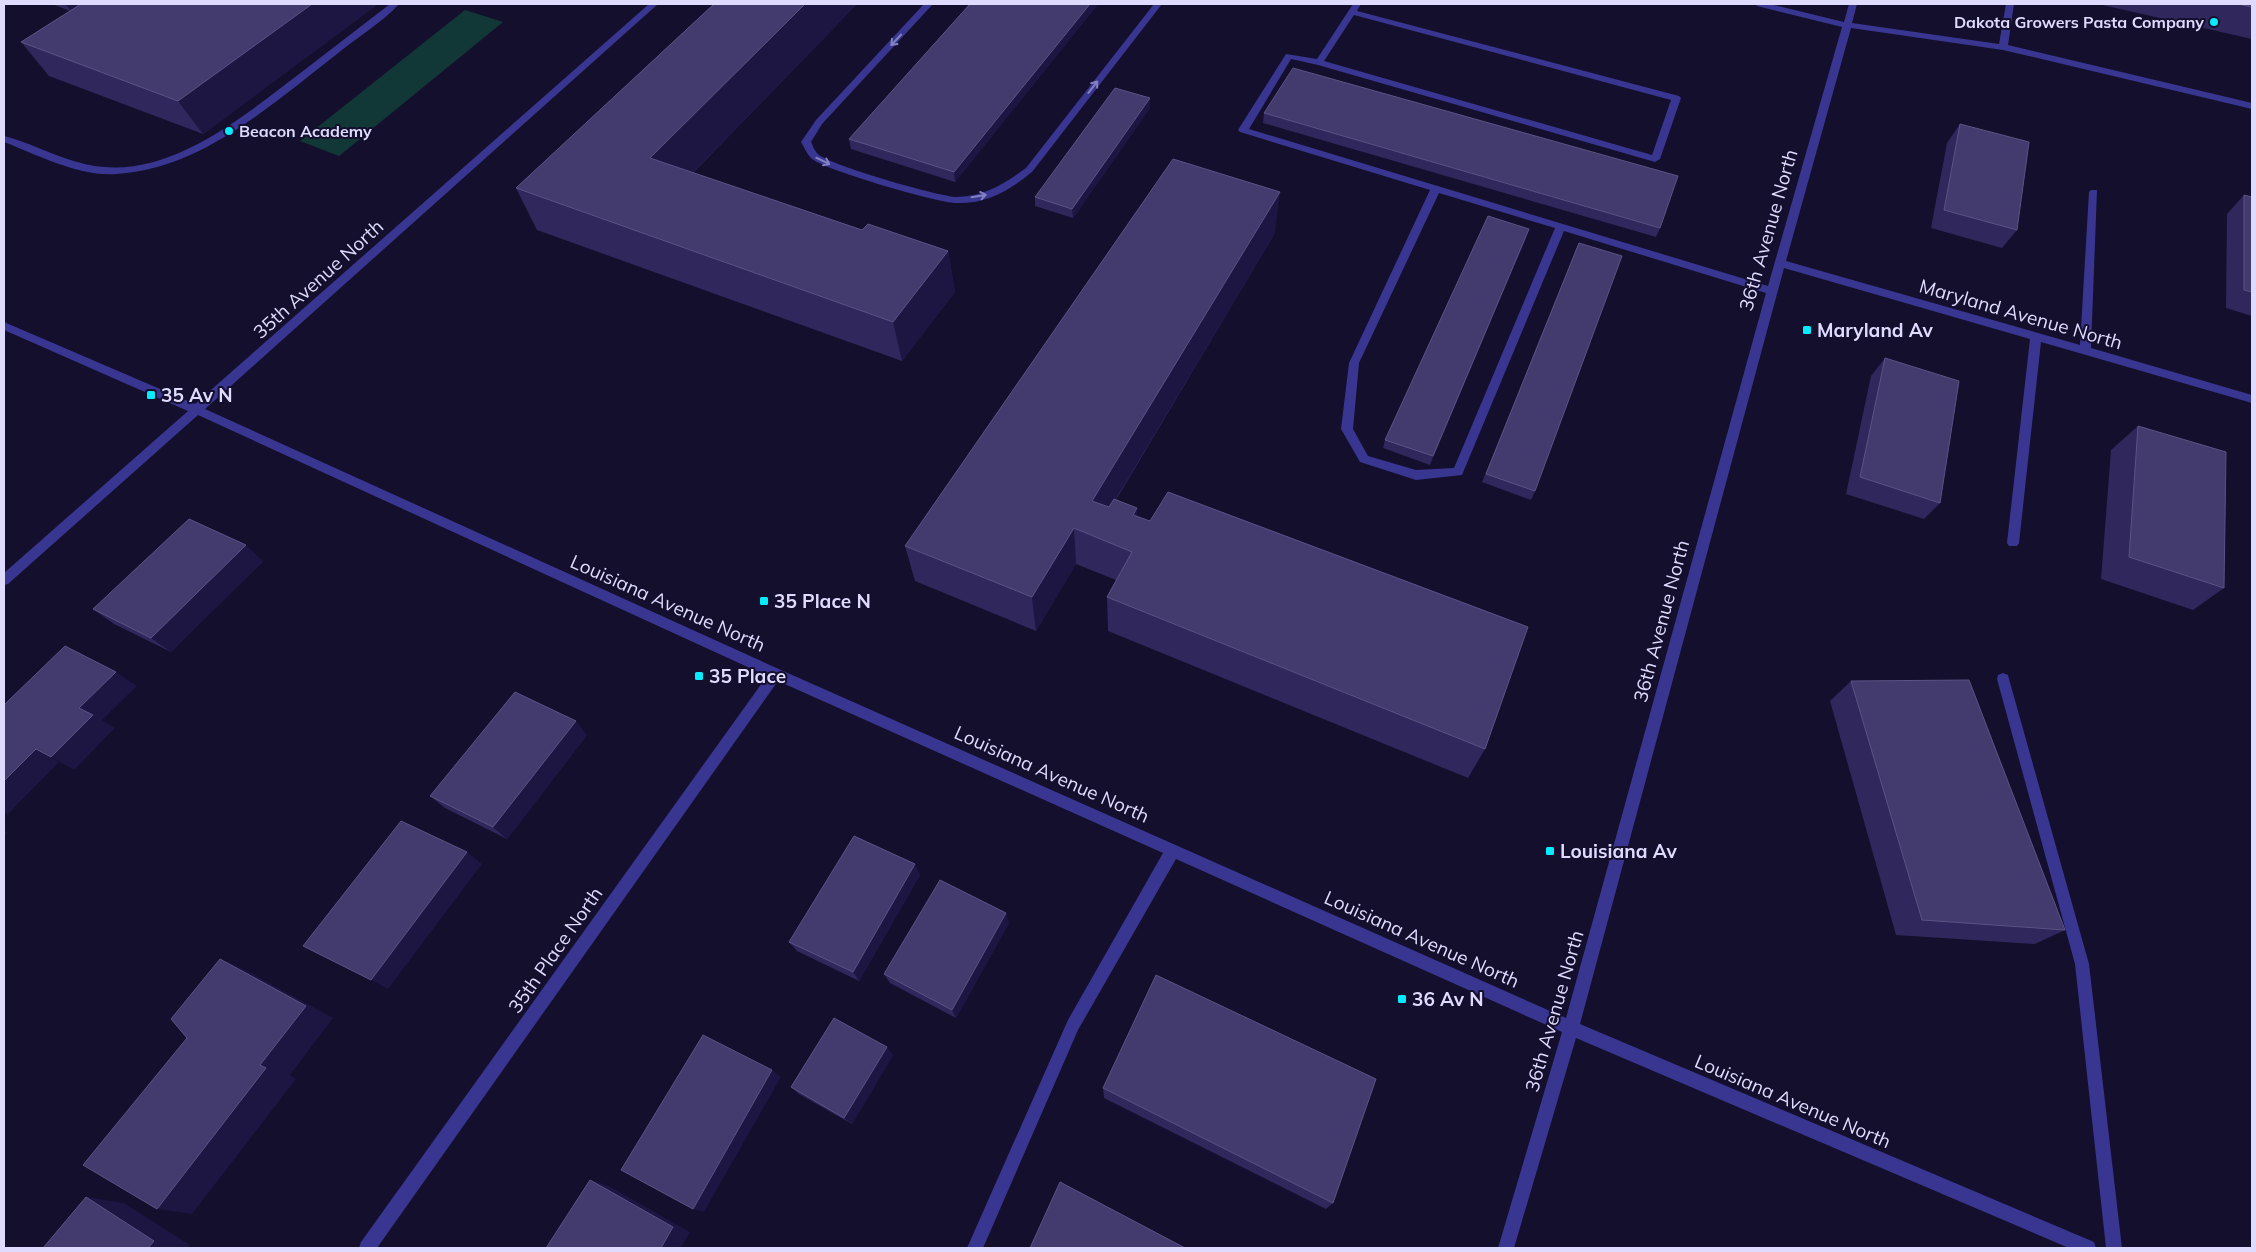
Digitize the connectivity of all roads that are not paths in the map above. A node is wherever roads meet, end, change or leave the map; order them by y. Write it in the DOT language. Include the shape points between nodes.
graph roads {
  1 [pos="395,4"];
  2 [pos="654,4"];
  3 [pos="929,4"];
  4 [pos="1158,4"];
  5 [pos="1760,4"];
  6 [pos="1853,4"];
  7 [pos="2010,4"];
  8 [pos="1354,8"];
  9 [pos="1847,25"];
  10 [pos="2004,47"];
  11 [pos="1319,62"];
  12 [pos="2252,106"];
  13 [pos="4,139"];
  14 [pos="1436,188"];
  15 [pos="2094,192"];
  16 [pos="1561,226"];
  17 [pos="1780,262"];
  18 [pos="1772,291"];
  19 [pos="4,326"];
  20 [pos="2036,337"];
  21 [pos="2085,351"];
  22 [pos="2252,399"];
  23 [pos="197,410"];
  24 [pos="2012,543"];
  25 [pos="4,580"];
  26 [pos="776,674"];
  27 [pos="2003,679"];
  28 [pos="1173,850"];
  29 [pos="1571,1028"];
  30 [pos="367,1248"];
  31 [pos="976,1248"];
  32 [pos="1506,1248"];
  33 [pos="2088,1248"];
  34 [pos="2114,1248"];
  1 -- 13 [label="street" via="263,106 223,133 167,160 115,172 96,169"];
  2 -- 23 [label="street, 35th Avenue North"];
  3 -- 4 [label="street, one-way" via="819,122 806,142 816,157 834,166 934,197 957,200 984,196 1006,188 1029,170"];
  5 -- 9 [label="street"];
  6 -- 9 [label="street, 36th Avenue North"];
  7 -- 10 [label="street"];
  8 -- 11 [label="street"];
  8 -- 11 [label="street" via="1676,98 1655,158"];
  9 -- 10 [label="street"];
  9 -- 17 [label="street, 36th Avenue North"];
  10 -- 12 [label="street"];
  11 -- 14 [label="street" via="1289,56 1243,130"];
  14 -- 16 [label="street"];
  14 -- 16 [label="street" via="1354,363 1347,429 1364,459 1416,475 1458,472"];
  15 -- 21 [label="street"];
  16 -- 18 [label="street"];
  17 -- 18 [label="street, 36th Avenue North"];
  17 -- 20 [label="street, Maryland Avenue North"];
  18 -- 29 [label="street, 36th Avenue North"];
  19 -- 23 [label="street, Louisiana Avenue North"];
  20 -- 21 [label="street, Maryland Avenue North"];
  20 -- 24 [label="street"];
  21 -- 22 [label="street, Maryland Avenue North"];
  23 -- 25 [label="street, 35th Avenue North"];
  23 -- 26 [label="street, Louisiana Avenue North"];
  26 -- 28 [label="street, Louisiana Avenue North"];
  26 -- 30 [label="street, 35th Place North"];
  27 -- 34 [label="street" via="2082,964"];
  28 -- 29 [label="street, Louisiana Avenue North"];
  28 -- 31 [label="street" via="1073,1025"];
  29 -- 32 [label="street, 36th Avenue North"];
  29 -- 33 [label="street, Louisiana Avenue North"];
}
